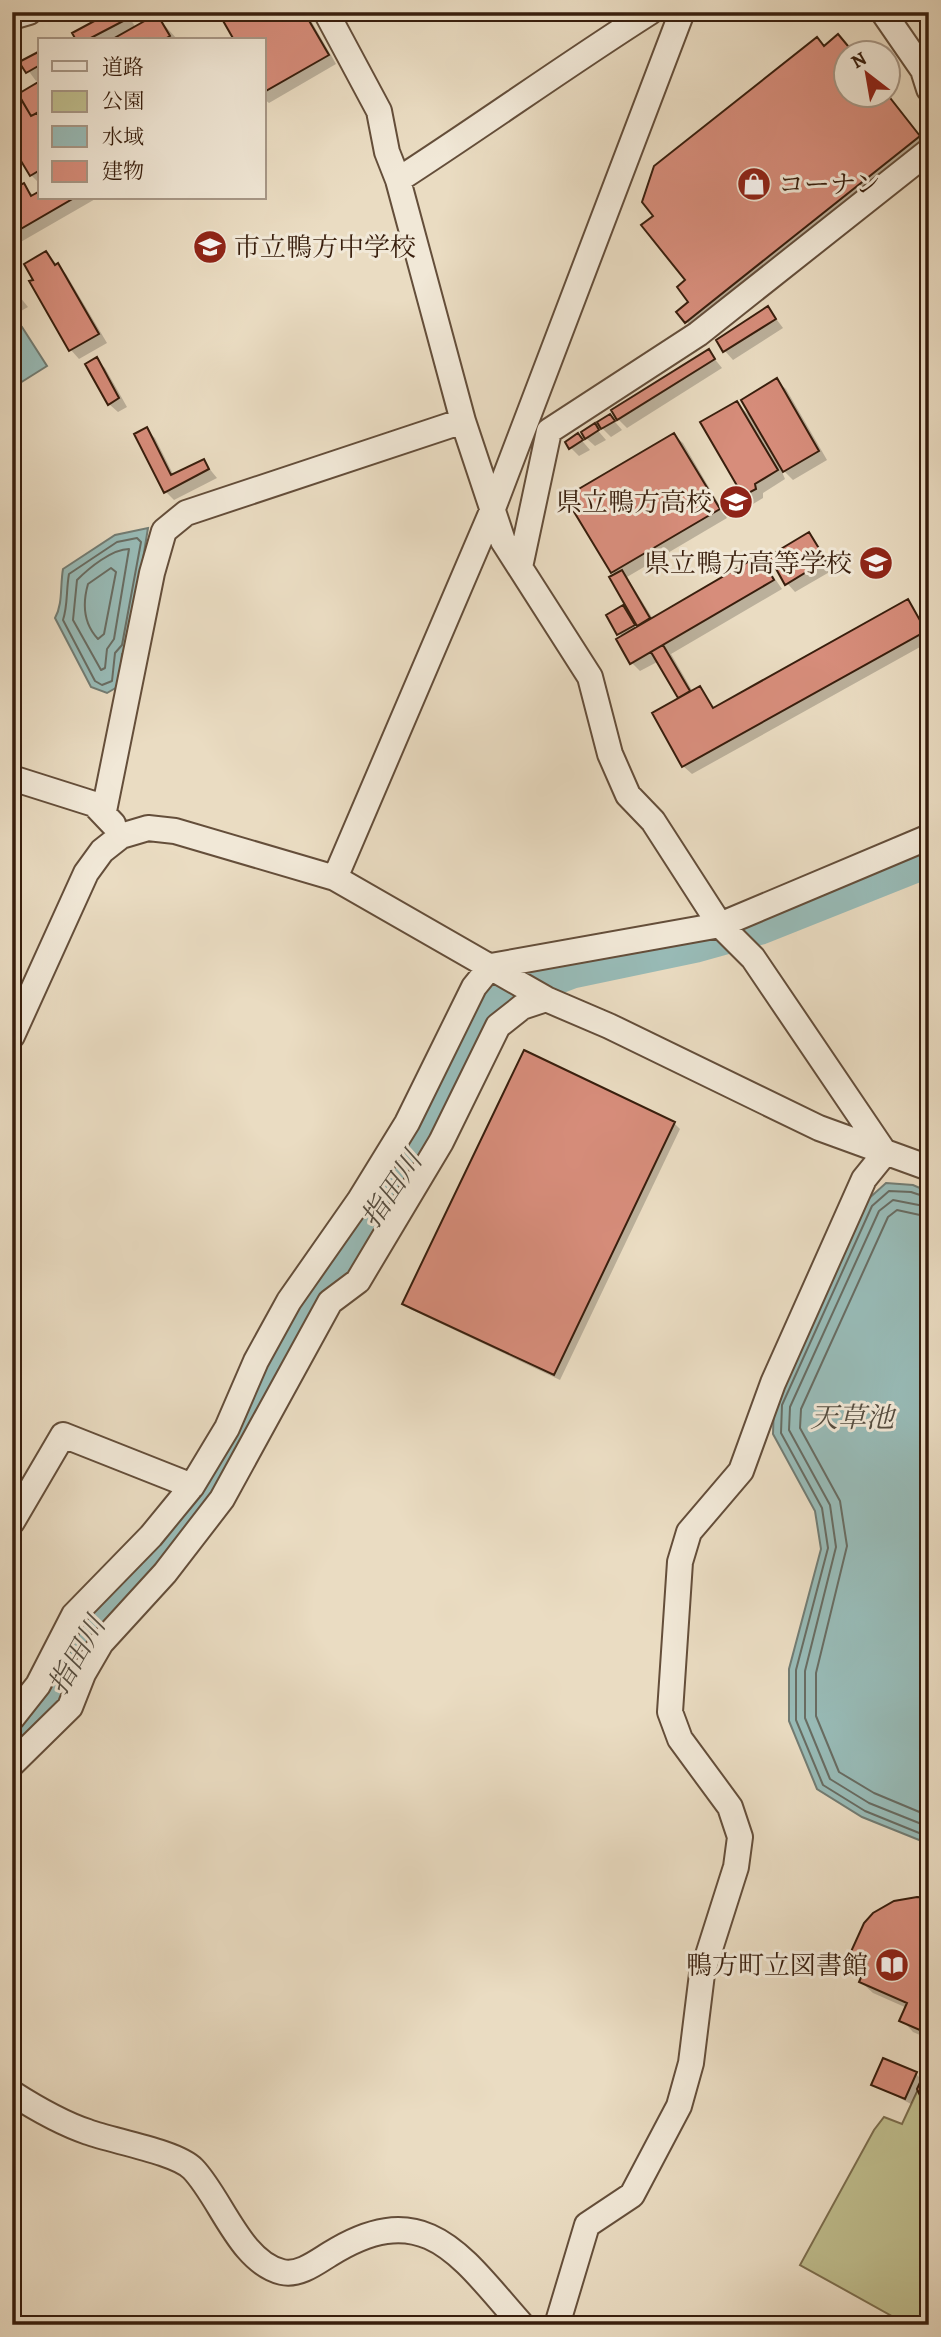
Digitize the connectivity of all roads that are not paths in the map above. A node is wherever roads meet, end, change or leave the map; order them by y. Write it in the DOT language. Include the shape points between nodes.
graph roads {
  1 [pos="326,12"];
  2 [pos="650,12"];
  3 [pos="682,12"];
  4 [pos="884,12"];
  5 [pos="27,13"];
  6 [pos="12,17"];
  7 [pos="929,89"];
  8 [pos="929,151"];
  9 [pos="398,180"];
  10 [pos="463,421"];
  11 [pos="492,511"];
  12 [pos="520,567"];
  13 [pos="12,778"];
  14 [pos="104,811"];
  15 [pos="121,836"];
  16 [pos="929,837"];
  17 [pos="335,878"];
  18 [pos="720,925"];
  19 [pos="491,966"];
  20 [pos="545,999"];
  21 [pos="12,1036"];
  22 [pos="885,1153"];
  23 [pos="929,1168"];
  24 [pos="192,1486"];
  25 [pos="12,1522"];
  26 [pos="12,1718"];
  27 [pos="12,1764"];
  28 [pos="12,2093"];
  29 [pos="522,2325"];
  30 [pos="557,2325"];
  1 -- 9 [label="street" via="379,111"];
  2 -- 9 [label="street"];
  3 -- 11 [label="street"];
  4 -- 7 [label="street" via="923,70"];
  5 -- 6 [label="street"];
  8 -- 12 [label="street" via="698,334 549,431"];
  9 -- 10 [label="street"];
  10 -- 11 [label="street"];
  10 -- 14 [label="street" via="186,513 164,531"];
  11 -- 12 [label="street" via="503,541"];
  11 -- 17 [label="street"];
  12 -- 18 [label="street" via="590,677 610,754 628,795 653,821"];
  13 -- 14 [label="street"];
  14 -- 15 [label="street"];
  15 -- 17 [label="street" via="148,828 175,831"];
  15 -- 21 [label="street" via="86,873"];
  16 -- 18 [label="street"];
  17 -- 19 [label="street"];
  18 -- 19 [label="street"];
  18 -- 22 [label="street" via="753,958"];
  19 -- 20 [label="street"];
  19 -- 24 [label="street" via="474,987 407,1123 289,1301 227,1428"];
  20 -- 22 [label="street" via="819,1128"];
  20 -- 27 [label="street" via="522,1007 498,1026 441,1142 358,1281 330,1302 222,1499 165,1573 101,1643 70,1707"];
  22 -- 23 [label="street"];
  22 -- 30 [label="street" via="864,1179 773,1383 741,1471 689,1532 680,1562 670,1712 680,1740 730,1807 740,1837 736,1867 702,1974 691,2063 679,2106 632,2195 587,2225"];
  24 -- 25 [label="street" via="63,1435"];
  24 -- 26 [label="street" via="74,1615 38,1685"];
  28 -- 29 [label="street" via="88,2132 192,2167 255,2259 283,2273 305,2269 358,2236 398,2229 442,2241"];
}
